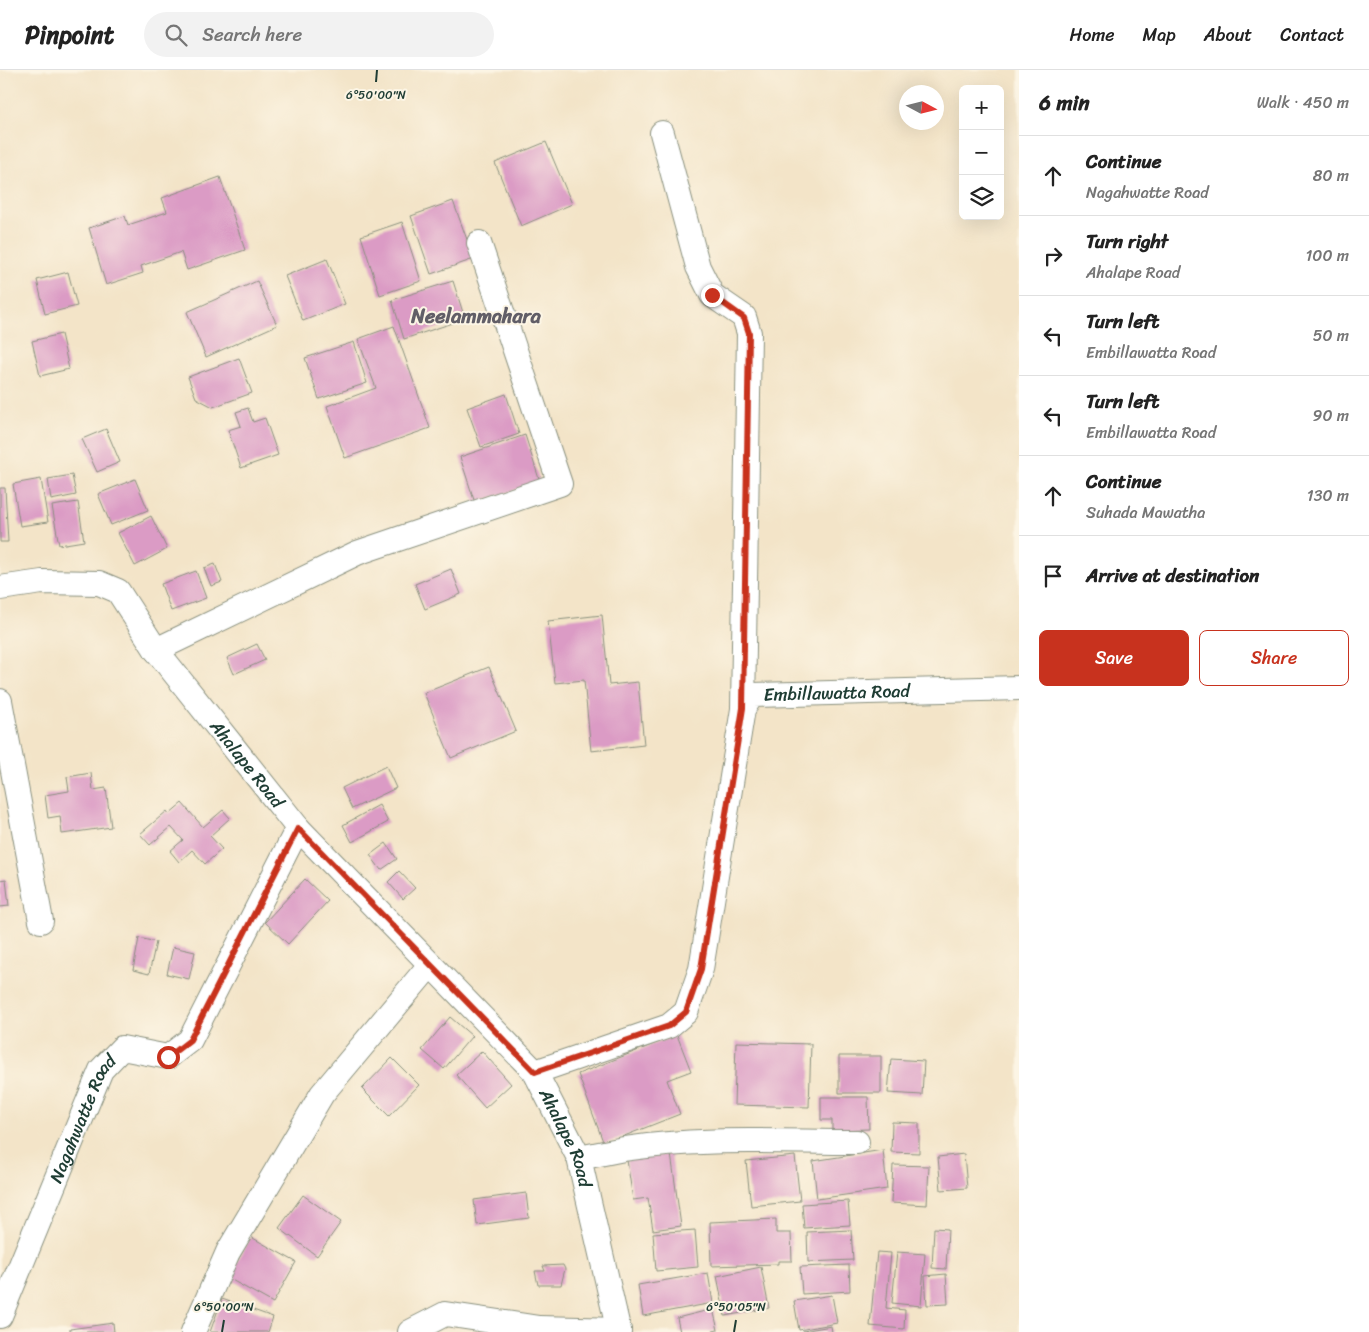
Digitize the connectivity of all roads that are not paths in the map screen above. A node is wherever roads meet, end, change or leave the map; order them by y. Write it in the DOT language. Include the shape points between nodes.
graph roads {
  1 [pos="662,133"];
  2 [pos="479,242"];
  3 [pos="0,588"];
  4 [pos="156,650"];
  5 [pos="1019,688"];
  6 [pos="0,701"];
  7 [pos="743,708"];
  8 [pos="298,828"];
  9 [pos="41,921"];
  10 [pos="430,965"];
  11 [pos="535,1072"];
  12 [pos="857,1142"];
  13 [pos="579,1158"];
  14 [pos="0,1316"];
  15 [pos="0,1327"];
  16 [pos="619,1331"];
  17 [pos="0,1332"];
  18 [pos="194,1332"];
  19 [pos="410,1332"];
  1 -- 7 [label="street" via="698,267 712,295 744,318 749,333"];
  2 -- 4 [label="street" via="560,484 357,553"];
  3 -- 4 [label="street, Ahalape Road" via="42,582 99,583 118,591"];
  4 -- 8 [label="street, Ahalape Road"];
  5 -- 7 [label="street, Embillawatta Road" via="752,695"];
  6 -- 9 [label="street"];
  7 -- 11 [label="street, Embillawatta Road" via="701,969 686,1012 669,1026"];
  8 -- 10 [label="street, Ahalape Road"];
  8 -- 14 [label="street, Nagahwatte Road" via="190,1040 168,1057 122,1048 101,1070"];
  10 -- 11 [label="street, Ahalape Road"];
  10 -- 18 [label="street" via="322,1094 228,1252"];
  11 -- 13 [label="street, Ahalape Road"];
  12 -- 13 [label="street" via="732,1141 625,1149"];
  13 -- 16 [label="street, Ahalape Road"];
  15 -- 17 [label="street"];
  16 -- 19 [label="street" via="539,1328 445,1314"];
}
